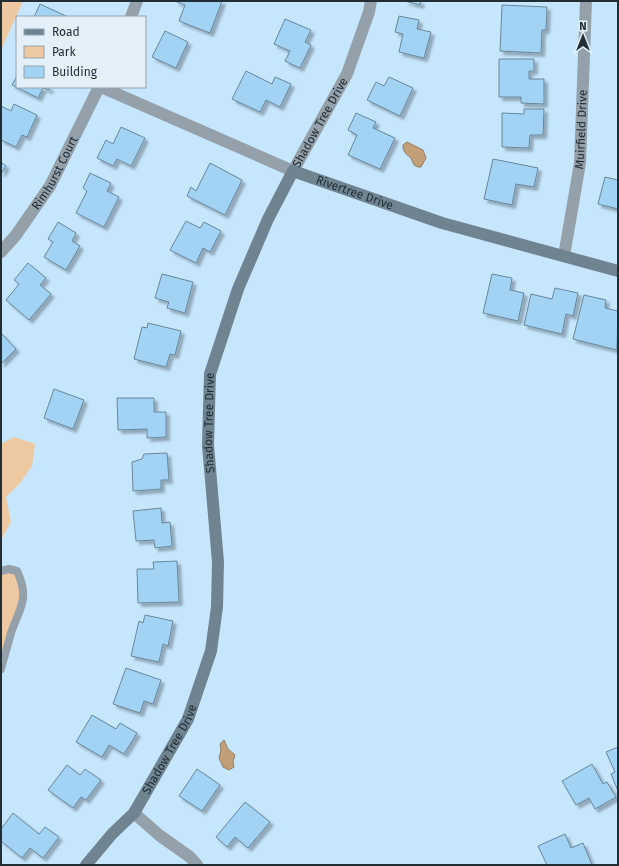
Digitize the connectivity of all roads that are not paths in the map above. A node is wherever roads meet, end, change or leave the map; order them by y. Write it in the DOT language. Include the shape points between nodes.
graph roads {
  1 [pos="137,1"];
  2 [pos="371,1"];
  3 [pos="586,1"];
  4 [pos="131,16"];
  5 [pos="99,88"];
  6 [pos="102,88"];
  7 [pos="293,171"];
  8 [pos="1,252"];
  9 [pos="564,256"];
  10 [pos="618,271"];
  11 [pos="1,571"];
  12 [pos="1,669"];
  13 [pos="134,813"];
  14 [pos="86,865"];
  15 [pos="197,865"];
  1 -- 4 [label="street"];
  2 -- 7 [label="street, Shadow Tree Drive" via="347,74"];
  3 -- 9 [label="street, Muirfield Drive" via="580,163"];
  5 -- 8 [label="street, Rimhurst Court" via="50,186"];
  6 -- 7 [label="street, Rivertree Drive"];
  7 -- 9 [label="street, Rivertree Drive" via="442,223"];
  7 -- 13 [label="street, Shadow Tree Drive" via="268,219 238,290 210,374 208,445 218,562 217,607 211,651 188,719"];
  9 -- 10 [label="street, Rivertree Drive"];
  11 -- 12 [label="lane" via="17,571 23,584 23,603"];
  13 -- 14 [label="street, Shadow Tree Drive"];
  13 -- 15 [label="street"];
}
